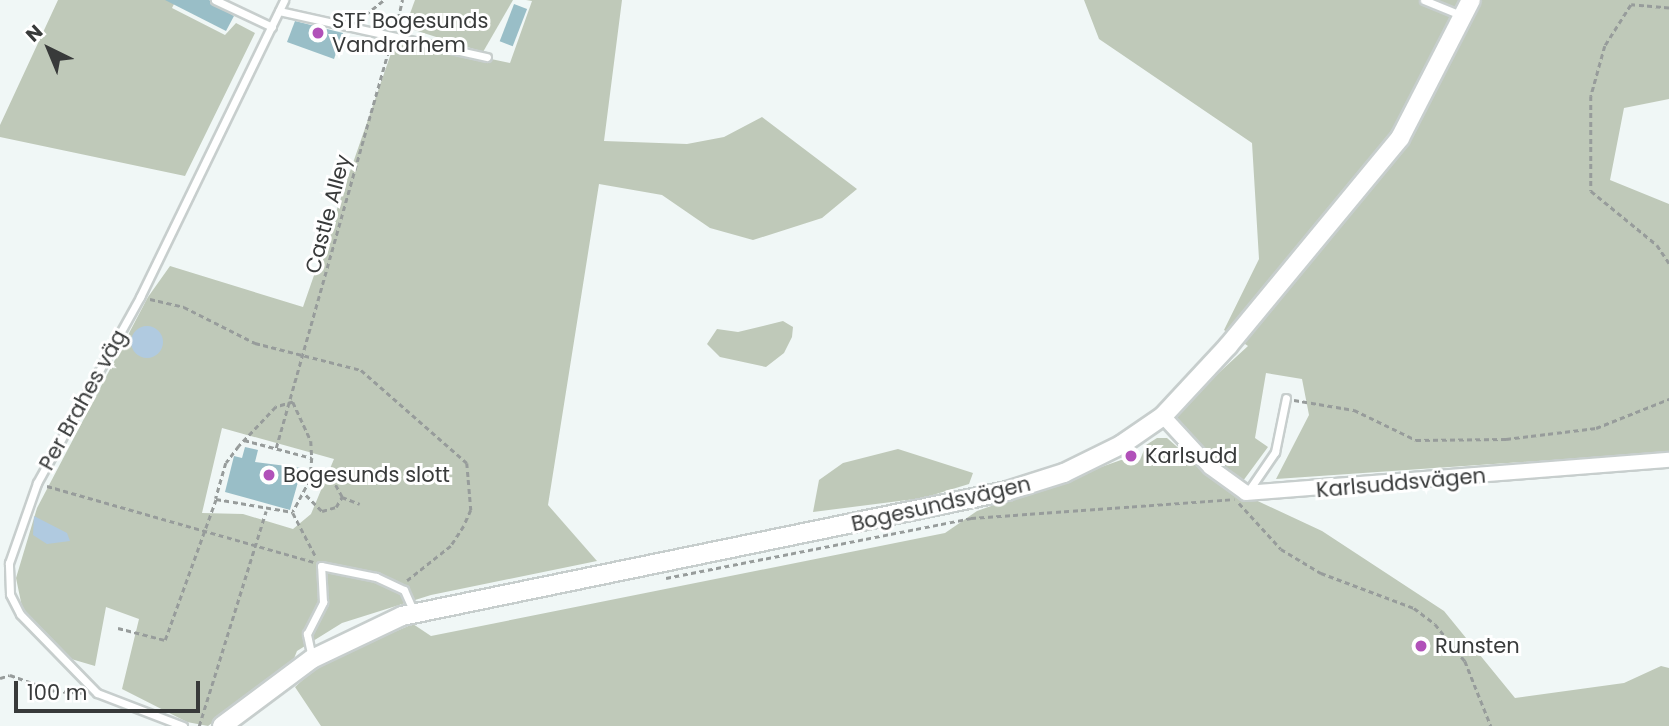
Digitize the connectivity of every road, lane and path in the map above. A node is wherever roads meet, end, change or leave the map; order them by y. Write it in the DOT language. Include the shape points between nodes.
graph roads {
  1 [pos="215,0"];
  2 [pos="282,0"];
  3 [pos="384,0"];
  4 [pos="402,0"];
  5 [pos="1424,0"];
  6 [pos="1467,8"];
  7 [pos="1669,8"];
  8 [pos="279,11"];
  9 [pos="272,27"];
  10 [pos="351,27"];
  11 [pos="393,33"];
  12 [pos="487,57"];
  13 [pos="1669,263"];
  14 [pos="140,297"];
  15 [pos="305,356"];
  16 [pos="1286,398"];
  17 [pos="1669,399"];
  18 [pos="293,402"];
  19 [pos="1163,416"];
  20 [pos="244,440"];
  21 [pos="276,448"];
  22 [pos="312,458"];
  23 [pos="1669,460"];
  24 [pos="310,480"];
  25 [pos="37,483"];
  26 [pos="306,494"];
  27 [pos="1242,496"];
  28 [pos="342,498"];
  29 [pos="216,499"];
  30 [pos="360,504"];
  31 [pos="266,511"];
  32 [pos="293,512"];
  33 [pos="205,530"];
  34 [pos="256,545"];
  35 [pos="321,566"];
  36 [pos="652,581"];
  37 [pos="404,590"];
  38 [pos="414,613"];
  39 [pos="118,628"];
  40 [pos="312,659"];
  41 [pos="0,678"];
  42 [pos="97,692"];
  43 [pos="183,726"];
  44 [pos="199,726"];
  45 [pos="222,726"];
  46 [pos="1491,726"];
  1 -- 9 [label="lane"];
  2 -- 8 [label="lane, Per Brahes väg"];
  3 -- 10 [label="path"];
  4 -- 11 [label="path, Castle Alley"];
  5 -- 6 [label="lane"];
  6 -- 19 [label="street, Bogesundsvägen" via="1399,138 1236,336"];
  7 -- 13 [label="path" via="1631,5 1605,46 1591,96 1591,191 1657,244"];
  8 -- 9 [label="lane, Per Brahes väg"];
  8 -- 10 [label="lane"];
  9 -- 14 [label="lane, Per Brahes väg"];
  10 -- 11 [label="lane"];
  11 -- 12 [label="lane"];
  11 -- 15 [label="path, Castle Alley"];
  14 -- 15 [label="path" via="184,307 255,343"];
  14 -- 25 [label="lane, Per Brahes väg"];
  15 -- 18 [label="path, Castle Alley"];
  15 -- 37 [label="path" via="361,370 467,463 471,510 464,526 451,547 409,577"];
  16 -- 17 [label="path" via="1354,410 1416,440 1506,439 1596,428"];
  16 -- 27 [label="lane" via="1275,452"];
  18 -- 20 [label="path" via="276,407"];
  18 -- 21 [label="path, Castle Alley"];
  18 -- 22 [label="path" via="311,441"];
  19 -- 27 [label="street"];
  19 -- 38 [label="street, Bogesundsvägen" via="1094,459 1007,491"];
  20 -- 21 [label="path"];
  20 -- 29 [label="path" via="226,463"];
  21 -- 22 [label="path"];
  22 -- 24 [label="path"];
  23 -- 27 [label="street, Karlsuddsvägen"];
  24 -- 26 [label="path"];
  24 -- 28 [label="path" via="332,479"];
  25 -- 33 [label="path"];
  25 -- 42 [label="lane, Per Brahes väg" via="15,538 10,594 36,634"];
  26 -- 28 [label="path" via="323,511 336,507"];
  26 -- 32 [label="path"];
  27 -- 36 [label="path" via="971,518"];
  27 -- 46 [label="path" via="1248,518 1281,549 1321,573 1414,608 1434,624 1465,661"];
  28 -- 30 [label="path"];
  29 -- 31 [label="path"];
  29 -- 33 [label="path"];
  31 -- 32 [label="path"];
  31 -- 34 [label="path"];
  32 -- 35 [label="path"];
  33 -- 34 [label="path"];
  33 -- 39 [label="path" via="165,640"];
  34 -- 35 [label="path"];
  34 -- 44 [label="path"];
  35 -- 37 [label="lane" via="376,577"];
  35 -- 40 [label="lane" via="323,602 307,635"];
  37 -- 38 [label="lane"];
  38 -- 40 [label="street, Bogesundsvägen" via="364,631"];
  40 -- 45 [label="street, Bogesundsvägen"];
  41 -- 42 [label="path" via="10,675 55,691"];
  42 -- 43 [label="lane, Per Brahes väg"];
}
